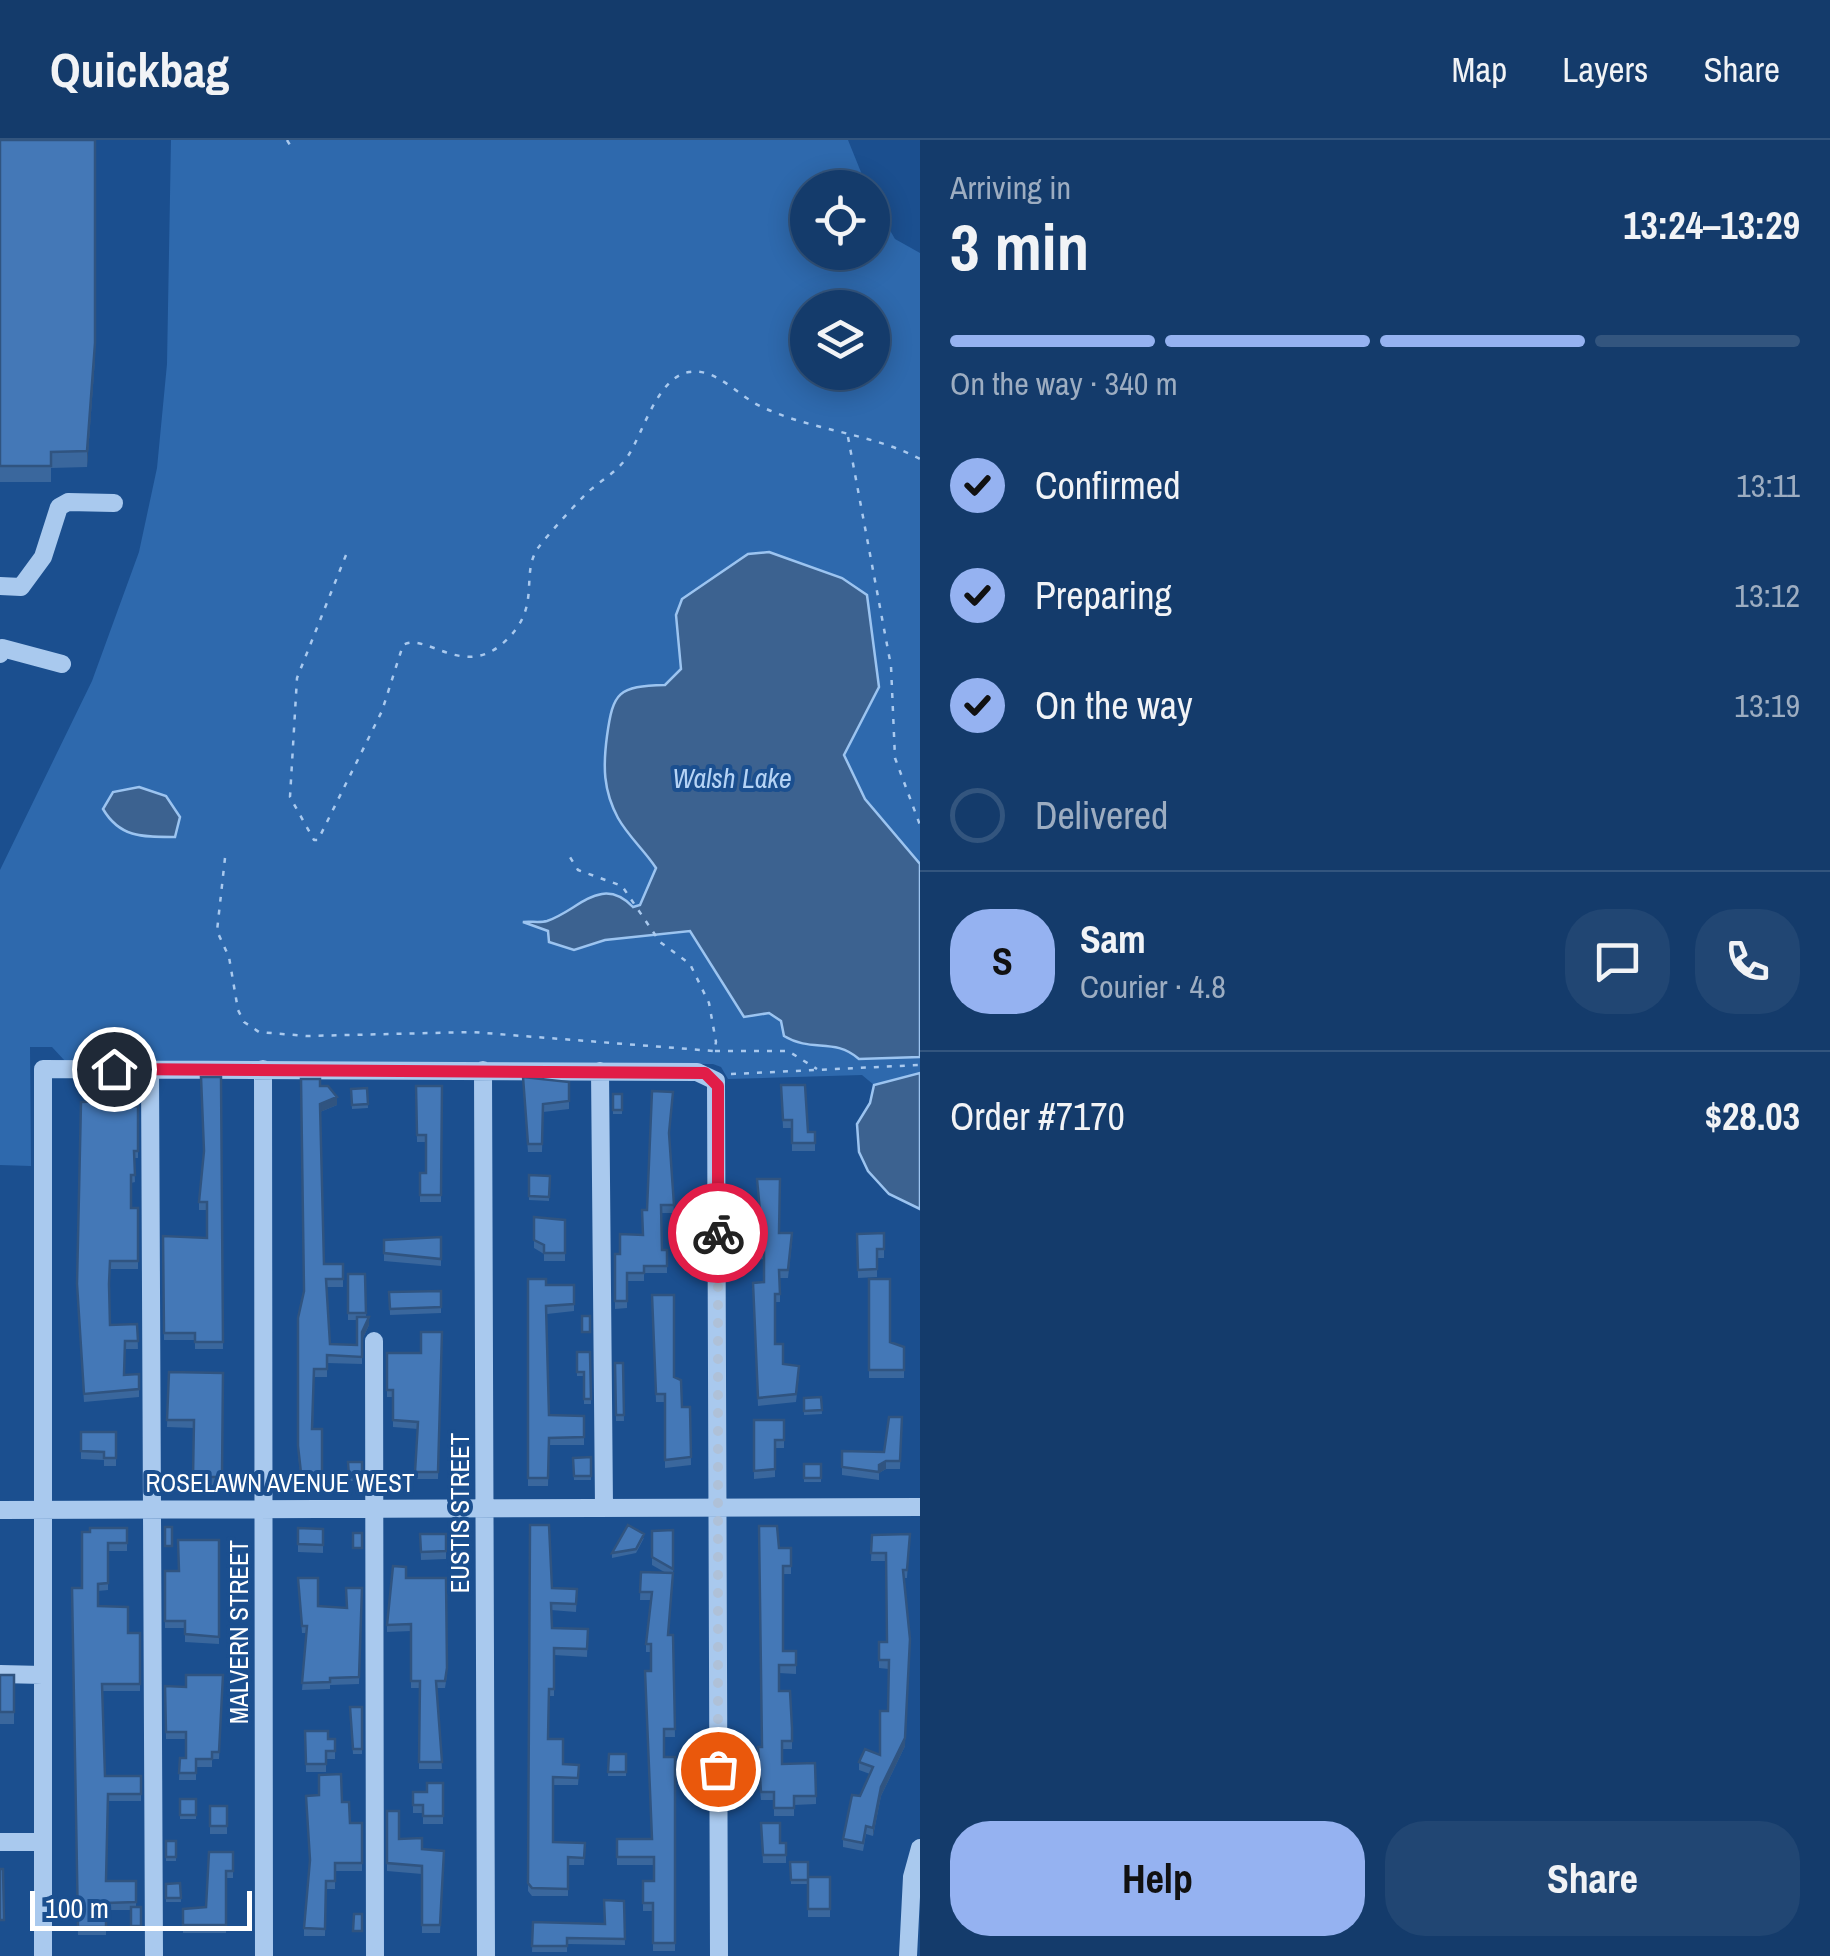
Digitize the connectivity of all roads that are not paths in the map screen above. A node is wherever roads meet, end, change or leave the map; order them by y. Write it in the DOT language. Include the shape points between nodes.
graph roads {
  1 [pos="114,504"];
  2 [pos="0,586"];
  3 [pos="0,654"];
  4 [pos="62,664"];
  5 [pos="150,1069"];
  6 [pos="263,1069"];
  7 [pos="483,1070"];
  8 [pos="600,1071"];
  9 [pos="374,1341"];
  10 [pos="485,1507"];
  11 [pos="604,1507"];
  12 [pos="151,1508"];
  13 [pos="264,1508"];
  14 [pos="374,1508"];
  15 [pos="717,1508"];
  16 [pos="920,1508"];
  17 [pos="44,1509"];
  18 [pos="0,1510"];
  19 [pos="0,1674"];
  20 [pos="44,1675"];
  21 [pos="0,1842"];
  22 [pos="43,1842"];
  23 [pos="920,1848"];
  24 [pos="43,1956"];
  25 [pos="154,1956"];
  26 [pos="264,1956"];
  27 [pos="375,1956"];
  28 [pos="486,1956"];
  29 [pos="720,1956"];
  30 [pos="908,1956"];
  1 -- 2 [label="street" via="68,502 44,556 21,587"];
  3 -- 4 [label="street" via="2,648 16,650"];
  5 -- 6 [label="street"];
  5 -- 12 [label="street"];
  5 -- 17 [label="street" via="44,1069"];
  6 -- 7 [label="street"];
  6 -- 13 [label="street, MALVERN STREET"];
  7 -- 8 [label="street"];
  7 -- 10 [label="street, EUSTIS STREET"];
  8 -- 11 [label="street"];
  8 -- 15 [label="street" via="714,1078"];
  9 -- 14 [label="street"];
  10 -- 11 [label="street, ROSELAWN AVENUE WEST"];
  10 -- 14 [label="street, ROSELAWN AVENUE WEST"];
  10 -- 28 [label="street, EUSTIS STREET"];
  11 -- 15 [label="street, ROSELAWN AVENUE WEST"];
  12 -- 13 [label="street, ROSELAWN AVENUE WEST"];
  12 -- 17 [label="street, ROSELAWN AVENUE WEST"];
  12 -- 25 [label="street"];
  13 -- 14 [label="street, ROSELAWN AVENUE WEST"];
  13 -- 26 [label="street, MALVERN STREET"];
  14 -- 27 [label="street"];
  15 -- 16 [label="street, ROSELAWN AVENUE WEST"];
  15 -- 29 [label="street"];
  17 -- 18 [label="street, ROSELAWN AVENUE WEST"];
  17 -- 20 [label="street"];
  19 -- 20 [label="street"];
  20 -- 22 [label="street"];
  21 -- 22 [label="street"];
  22 -- 24 [label="street"];
  23 -- 30 [label="street"];
}
